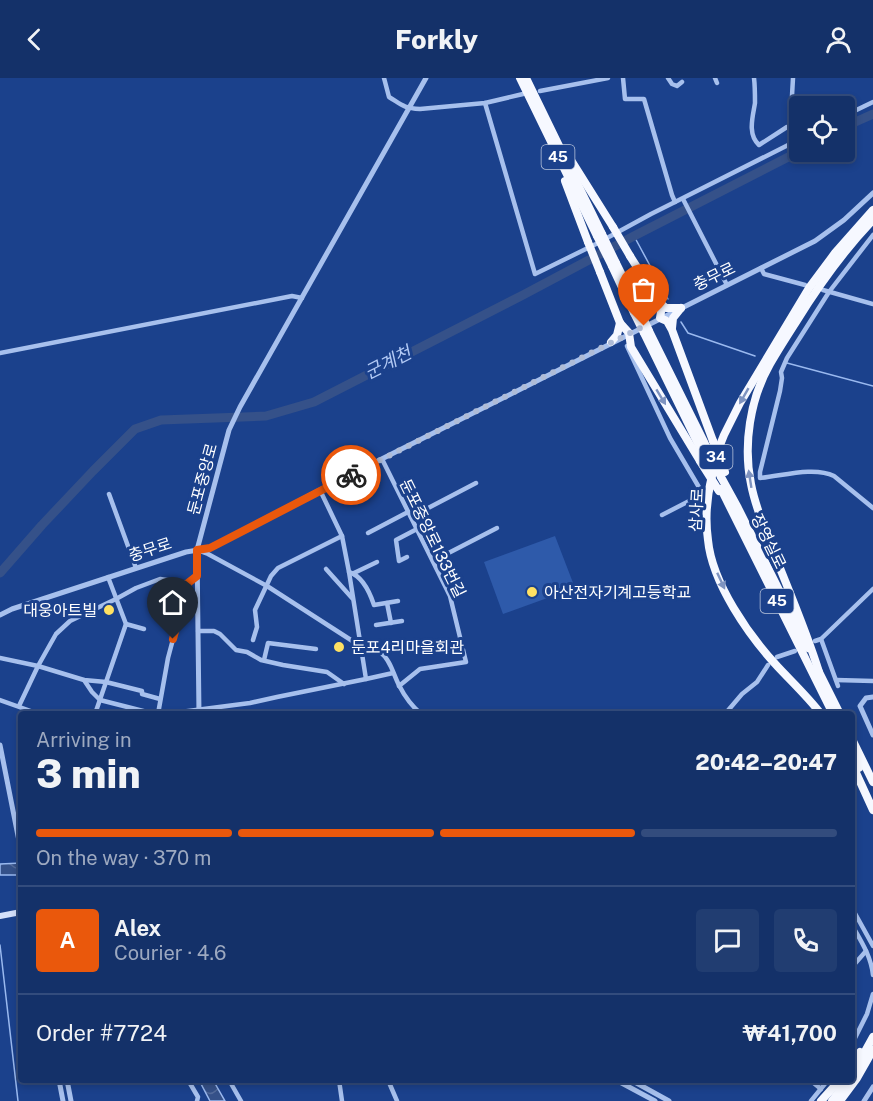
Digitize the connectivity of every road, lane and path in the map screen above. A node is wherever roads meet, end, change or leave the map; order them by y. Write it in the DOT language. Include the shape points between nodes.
graph roads {
  1 [pos="384,78"];
  2 [pos="426,78"];
  3 [pos="520,78"];
  4 [pos="526,78"];
  5 [pos="608,78"];
  6 [pos="623,78"];
  7 [pos="668,78"];
  8 [pos="754,78"];
  9 [pos="793,78"];
  10 [pos="682,82"];
  11 [pos="540,91"];
  12 [pos="523,94"];
  13 [pos="792,96"];
  14 [pos="873,102"];
  15 [pos="485,103"];
  16 [pos="410,108"];
  17 [pos="855,111"];
  18 [pos="547,122"];
  19 [pos="789,128"];
  20 [pos="547,134"];
  21 [pos="789,144"];
  22 [pos="873,193"];
  23 [pos="684,201"];
  24 [pos="675,202"];
  25 [pos="873,210"];
  26 [pos="873,220"];
  27 [pos="600,235"];
  28 [pos="873,235"];
  29 [pos="760,268"];
  30 [pos="727,285"];
  31 [pos="805,285"];
  32 [pos="826,291"];
  33 [pos="302,298"];
  34 [pos="659,302"];
  35 [pos="873,304"];
  36 [pos="681,308"];
  37 [pos="660,318"];
  38 [pos="620,323"];
  39 [pos="672,330"];
  40 [pos="628,333"];
  41 [pos="611,342"];
  42 [pos="629,346"];
  43 [pos="0,353"];
  44 [pos="705,458"];
  45 [pos="382,459"];
  46 [pos="723,475"];
  47 [pos="476,483"];
  48 [pos="320,490"];
  49 [pos="109,494"];
  50 [pos="873,508"];
  51 [pos="409,514"];
  52 [pos="662,514"];
  53 [pos="497,528"];
  54 [pos="417,529"];
  55 [pos="368,533"];
  56 [pos="342,536"];
  57 [pos="197,550"];
  58 [pos="407,557"];
  59 [pos="433,561"];
  60 [pos="377,562"];
  61 [pos="136,568"];
  62 [pos="326,568"];
  63 [pos="352,573"];
  64 [pos="197,576"];
  65 [pos="108,577"];
  66 [pos="188,583"];
  67 [pos="267,586"];
  68 [pos="873,589"];
  69 [pos="116,599"];
  70 [pos="353,600"];
  71 [pos="398,601"];
  72 [pos="387,603"];
  73 [pos="0,615"];
  74 [pos="402,621"];
  75 [pos="391,623"];
  76 [pos="126,624"];
  77 [pos="376,625"];
  78 [pos="144,629"];
  79 [pos="198,631"];
  80 [pos="253,640"];
  81 [pos="360,646"];
  82 [pos="316,649"];
  83 [pos="795,651"];
  84 [pos="777,657"];
  85 [pos="0,658"];
  86 [pos="264,660"];
  87 [pos="768,665"];
  88 [pos="38,666"];
  89 [pos="819,672"];
  90 [pos="393,673"];
  91 [pos="366,679"];
  92 [pos="84,680"];
  93 [pos="836,680"];
  94 [pos="873,681"];
  95 [pos="106,682"];
  96 [pos="344,684"];
  97 [pos="399,686"];
  98 [pos="838,686"];
  99 [pos="873,697"];
  100 [pos="160,699"];
  101 [pos="0,700"];
  102 [pos="100,700"];
  103 [pos="19,706"];
  104 [pos="32,711"];
  105 [pos="96,711"];
  106 [pos="145,711"];
  107 [pos="158,711"];
  108 [pos="199,711"];
  109 [pos="205,711"];
  110 [pos="418,711"];
  111 [pos="728,711"];
  112 [pos="819,711"];
  113 [pos="832,711"];
  114 [pos="838,711"];
  115 [pos="873,735"];
  116 [pos="0,745"];
  117 [pos="855,745"];
  118 [pos="855,759"];
  119 [pos="855,771"];
  120 [pos="873,782"];
  121 [pos="873,796"];
  122 [pos="873,810"];
  123 [pos="18,836"];
  124 [pos="18,913"];
  125 [pos="855,914"];
  126 [pos="0,916"];
  127 [pos="855,931"];
  128 [pos="872,945"];
  129 [pos="867,950"];
  130 [pos="855,964"];
  131 [pos="873,975"];
  132 [pos="873,994"];
  133 [pos="873,1030"];
  134 [pos="873,1037"];
  135 [pos="855,1038"];
  136 [pos="873,1050"];
  137 [pos="873,1055"];
  138 [pos="855,1059"];
  139 [pos="855,1070"];
  140 [pos="855,1080"];
  141 [pos="60,1083"];
  142 [pos="68,1083"];
  143 [pos="190,1083"];
  144 [pos="231,1083"];
  145 [pos="339,1083"];
  146 [pos="389,1083"];
  147 [pos="622,1083"];
  148 [pos="636,1083"];
  149 [pos="814,1083"];
  150 [pos="826,1083"];
  151 [pos="837,1083"];
  152 [pos="846,1083"];
  153 [pos="853,1083"];
  154 [pos="873,1087"];
  155 [pos="821,1089"];
  156 [pos="63,1101"];
  157 [pos="71,1101"];
  158 [pos="197,1101"];
  159 [pos="241,1101"];
  160 [pos="342,1101"];
  161 [pos="398,1101"];
  162 [pos="655,1101"];
  163 [pos="669,1101"];
  164 [pos="811,1101"];
  165 [pos="821,1101"];
  166 [pos="832,1101"];
  167 [pos="840,1101"];
  168 [pos="847,1101"];
  169 [pos="864,1101"];
  1 -- 16 [label="street" via="389,97"];
  2 -- 16 [label="street, 둔포중앙로"];
  3 -- 20 [label="highway, 45"];
  4 -- 18 [label="highway, 45"];
  5 -- 11 [label="street"];
  6 -- 24 [label="street" via="625,99 644,99"];
  7 -- 10 [label="street" via="677,86"];
  8 -- 19 [label="street" via="755,141 759,145"];
  9 -- 13 [label="street"];
  12 -- 15 [label="street"];
  14 -- 17 [label="street"];
  15 -- 16 [label="street"];
  15 -- 24 [label="street" via="535,274"];
  16 -- 33 [label="street, 둔포중앙로"];
  18 -- 27 [label="highway, 45"];
  18 -- 34 [label="highway, bridge"];
  20 -- 27 [label="highway, 45"];
  20 -- 38 [label="highway, bridge"];
  21 -- 23 [label="street"];
  22 -- 29 [label="street, 충무로" via="832,230"];
  23 -- 24 [label="street"];
  23 -- 30 [label="street"];
  25 -- 112 [label="highway, 삼사로 / 34, one-way" via="809,288 740,403 716,457 708,506 711,555 735,610 750,634"];
  89 -- 26 [label="highway, 34, one-way" via="751,483 749,429 769,366 815,291"];
  27 -- 44 [label="highway, 45, bridge"];
  28 -- 32 [label="street"];
  29 -- 30 [label="street, 충무로"];
  29 -- 31 [label="street" via="764,274"];
  30 -- 36 [label="street, 충무로"];
  32 -- 35 [label="street"];
  32 -- 50 [label="street" via="781,372 760,478 826,472"];
  33 -- 43 [label="street" via="270,300"];
  33 -- 57 [label="street, 둔포중앙로" via="229,430"];
  34 -- 36 [label="highway" via="666,308"];
  34 -- 37 [label="highway"];
  36 -- 37 [label="street, 충무로"];
  36 -- 39 [label="highway" via="673,318"];
  37 -- 39 [label="highway"];
  37 -- 40 [label="street, 충무로"];
  38 -- 40 [label="highway"];
  38 -- 41 [label="highway"];
  39 -- 46 [label="highway, bridge"];
  40 -- 41 [label="street, 충무로"];
  40 -- 42 [label="highway"];
  41 -- 42 [label="highway"];
  41 -- 45 [label="street, 충무로"];
  42 -- 44 [label="highway, one-way"];
  42 -- 52 [label="street" via="670,438 700,489 695,498"];
  44 -- 46 [label="highway, 45, bridge"];
  44 -- 113 [label="highway, 장영실로 / 45, bridge"];
  45 -- 48 [label="street, 충무로"];
  45 -- 51 [label="street, 둔포중앙로133번길"];
  46 -- 89 [label="highway, 장영실로 / 45"];
  47 -- 51 [label="street"];
  48 -- 56 [label="street"];
  48 -- 57 [label="street, 충무로" via="210,548"];
  49 -- 61 [label="street"];
  51 -- 54 [label="street, 둔포중앙로133번길"];
  51 -- 55 [label="street"];
  53 -- 59 [label="street"];
  54 -- 58 [label="street" via="396,540 399,561"];
  54 -- 59 [label="street, 둔포중앙로133번길"];
  56 -- 63 [label="street"];
  56 -- 67 [label="street" via="278,568"];
  57 -- 61 [label="street, 충무로"];
  57 -- 64 [label="street, 둔포중앙로"];
  57 -- 67 [label="street"];
  59 -- 97 [label="street, 둔포중앙로133번길" via="450,596 466,662 420,669"];
  60 -- 63 [label="street"];
  61 -- 65 [label="street, 충무로"];
  62 -- 70 [label="street"];
  63 -- 70 [label="street"];
  63 -- 72 [label="street" via="370,592 374,605"];
  64 -- 66 [label="street"];
  64 -- 79 [label="street, 둔포중앙로"];
  65 -- 69 [label="street"];
  65 -- 73 [label="street, 충무로"];
  66 -- 69 [label="street" via="160,579"];
  66 -- 100 [label="street"];
  67 -- 80 [label="street" via="255,610 257,627"];
  67 -- 81 [label="street"];
  68 -- 93 [label="street" via="818,640"];
  69 -- 76 [label="street"];
  69 -- 88 [label="street" via="70,621 56,634"];
  70 -- 81 [label="street"];
  71 -- 72 [label="street"];
  72 -- 75 [label="street"];
  74 -- 75 [label="street"];
  75 -- 77 [label="street"];
  76 -- 78 [label="street"];
  76 -- 95 [label="street"];
  79 -- 86 [label="street" via="214,631 236,650"];
  79 -- 108 [label="street, 둔포중앙로"];
  81 -- 90 [label="street" via="382,653"];
  81 -- 91 [label="street"];
  82 -- 86 [label="street" via="268,643"];
  83 -- 84 [label="street"];
  85 -- 88 [label="street"];
  86 -- 96 [label="street" via="322,670"];
  87 -- 111 [label="street"];
  88 -- 92 [label="street"];
  88 -- 103 [label="street"];
  89 -- 114 [label="highway, 장영실로 / 34"];
  90 -- 91 [label="street"];
  90 -- 97 [label="street"];
  91 -- 96 [label="street"];
  92 -- 95 [label="street"];
  92 -- 102 [label="street"];
  93 -- 94 [label="street"];
  93 -- 98 [label="street"];
  95 -- 100 [label="street"];
  95 -- 102 [label="street"];
  96 -- 109 [label="street"];
  97 -- 110 [label="street"];
  99 -- 115 [label="street" via="866,698 860,706"];
  100 -- 107 [label="street"];
  101 -- 103 [label="street"];
  102 -- 105 [label="street"];
  102 -- 106 [label="street"];
  103 -- 104 [label="street"];
  116 -- 123 [label="street"];
  117 -- 120 [label="highway"];
  118 -- 121 [label="highway"];
  119 -- 122 [label="highway"];
  124 -- 126 [label="main road"];
  125 -- 128 [label="street"];
  127 -- 129 [label="street"];
  128 -- 129 [label="street"];
  129 -- 130 [label="street"];
  129 -- 131 [label="street"];
  132 -- 135 [label="street"];
  133 -- 138 [label="highway"];
  134 -- 139 [label="highway"];
  136 -- 140 [label="highway"];
  137 -- 168 [label="highway"];
  141 -- 156 [label="street"];
  142 -- 157 [label="street"];
  143 -- 158 [label="street"];
  144 -- 159 [label="street"];
  145 -- 160 [label="street"];
  146 -- 161 [label="street"];
  147 -- 162 [label="street"];
  148 -- 163 [label="street"];
  149 -- 155 [label="street"];
  150 -- 155 [label="street"];
  151 -- 165 [label="highway"];
  152 -- 166 [label="highway"];
  153 -- 167 [label="highway"];
  154 -- 169 [label="street"];
  155 -- 164 [label="street"];
}
